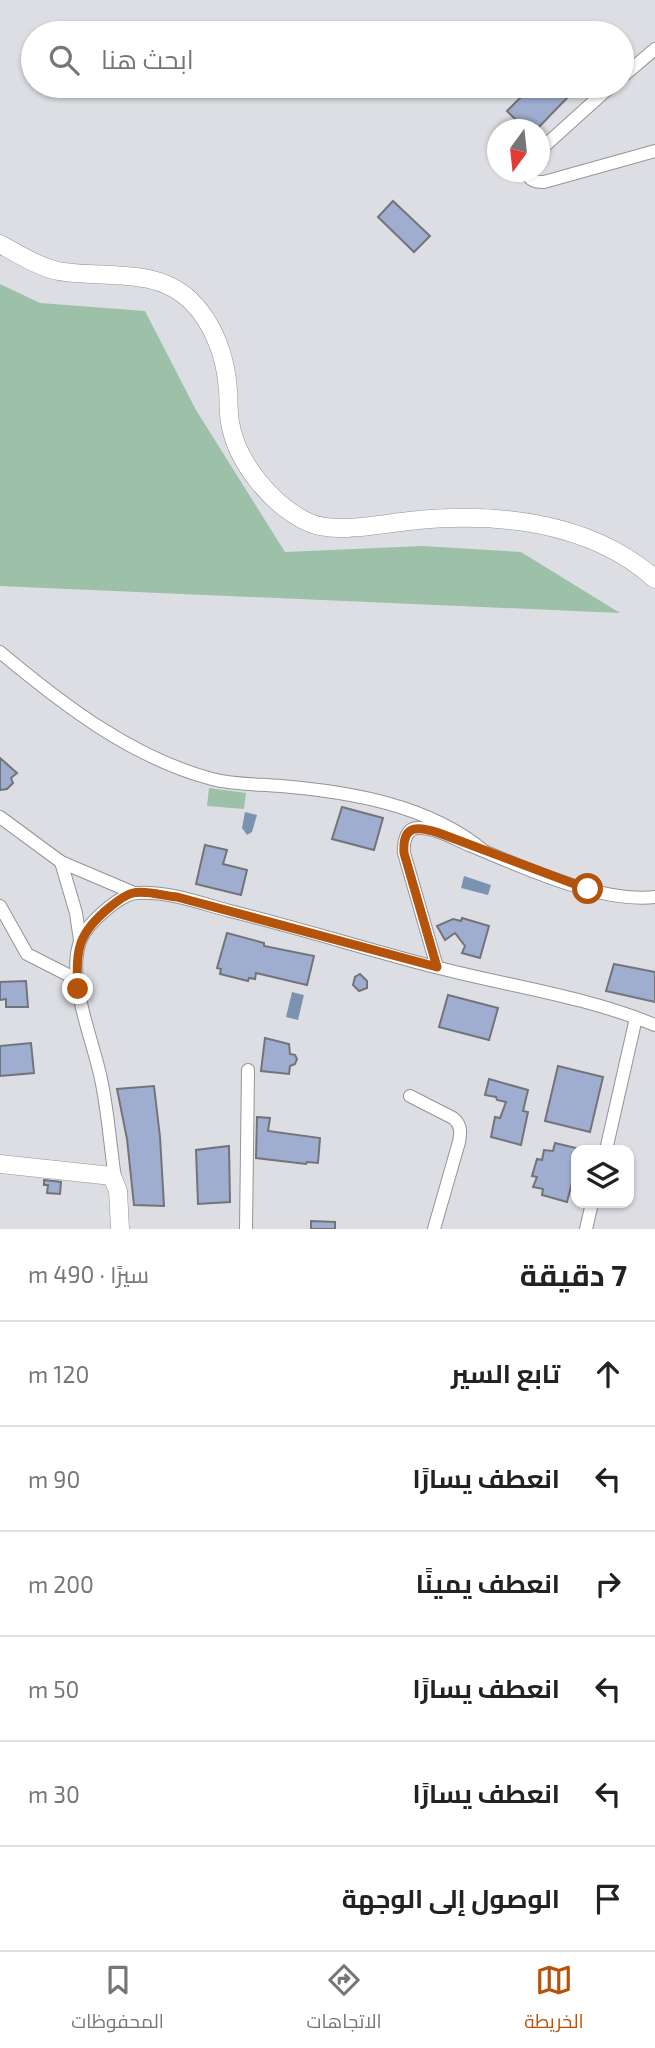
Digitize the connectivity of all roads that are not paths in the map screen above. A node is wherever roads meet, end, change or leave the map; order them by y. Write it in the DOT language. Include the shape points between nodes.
graph roads {
  1 [pos="655,49"];
  2 [pos="634,67"];
  3 [pos="598,98"];
  4 [pos="550,141"];
  5 [pos="655,151"];
  6 [pos="550,179"];
  7 [pos="0,244"];
  8 [pos="655,579"];
  9 [pos="0,652"];
  10 [pos="0,817"];
  11 [pos="484,851"];
  12 [pos="61,863"];
  13 [pos="134,893"];
  14 [pos="655,897"];
  15 [pos="0,906"];
  16 [pos="80,940"];
  17 [pos="437,967"];
  18 [pos="78,980"];
  19 [pos="636,1018"];
  20 [pos="655,1025"];
  21 [pos="248,1070"];
  22 [pos="410,1097"];
  23 [pos="607,1145"];
  24 [pos="0,1164"];
  25 [pos="115,1178"];
  26 [pos="592,1208"];
  27 [pos="120,1229"];
  28 [pos="246,1229"];
  29 [pos="434,1229"];
  30 [pos="586,1229"];
  1 -- 2 [label="street"];
  3 -- 4 [label="street"];
  5 -- 6 [label="street"];
  7 -- 8 [label="street" via="47,268 136,277 170,287 192,302 223,357 230,422 240,452 264,487 302,519 338,527 463,516 533,524 603,545"];
  9 -- 11 [label="street" via="121,741 160,760 228,783 294,787 402,808 458,831"];
  10 -- 12 [label="street"];
  11 -- 14 [label="street" via="601,892"];
  11 -- 17 [label="street" via="420,828 406,837 405,858"];
  12 -- 13 [label="street"];
  12 -- 16 [label="street"];
  13 -- 16 [label="street" via="89,925"];
  13 -- 17 [label="street" via="177,897"];
  15 -- 18 [label="street" via="27,954"];
  16 -- 18 [label="street"];
  17 -- 19 [label="street"];
  18 -- 25 [label="street" via="102,1080"];
  19 -- 20 [label="street"];
  19 -- 23 [label="street"];
  21 -- 28 [label="street"];
  22 -- 29 [label="street" via="453,1118 460,1129"];
  24 -- 25 [label="street" via="105,1173"];
  25 -- 27 [label="street"];
  26 -- 30 [label="street"];
}
